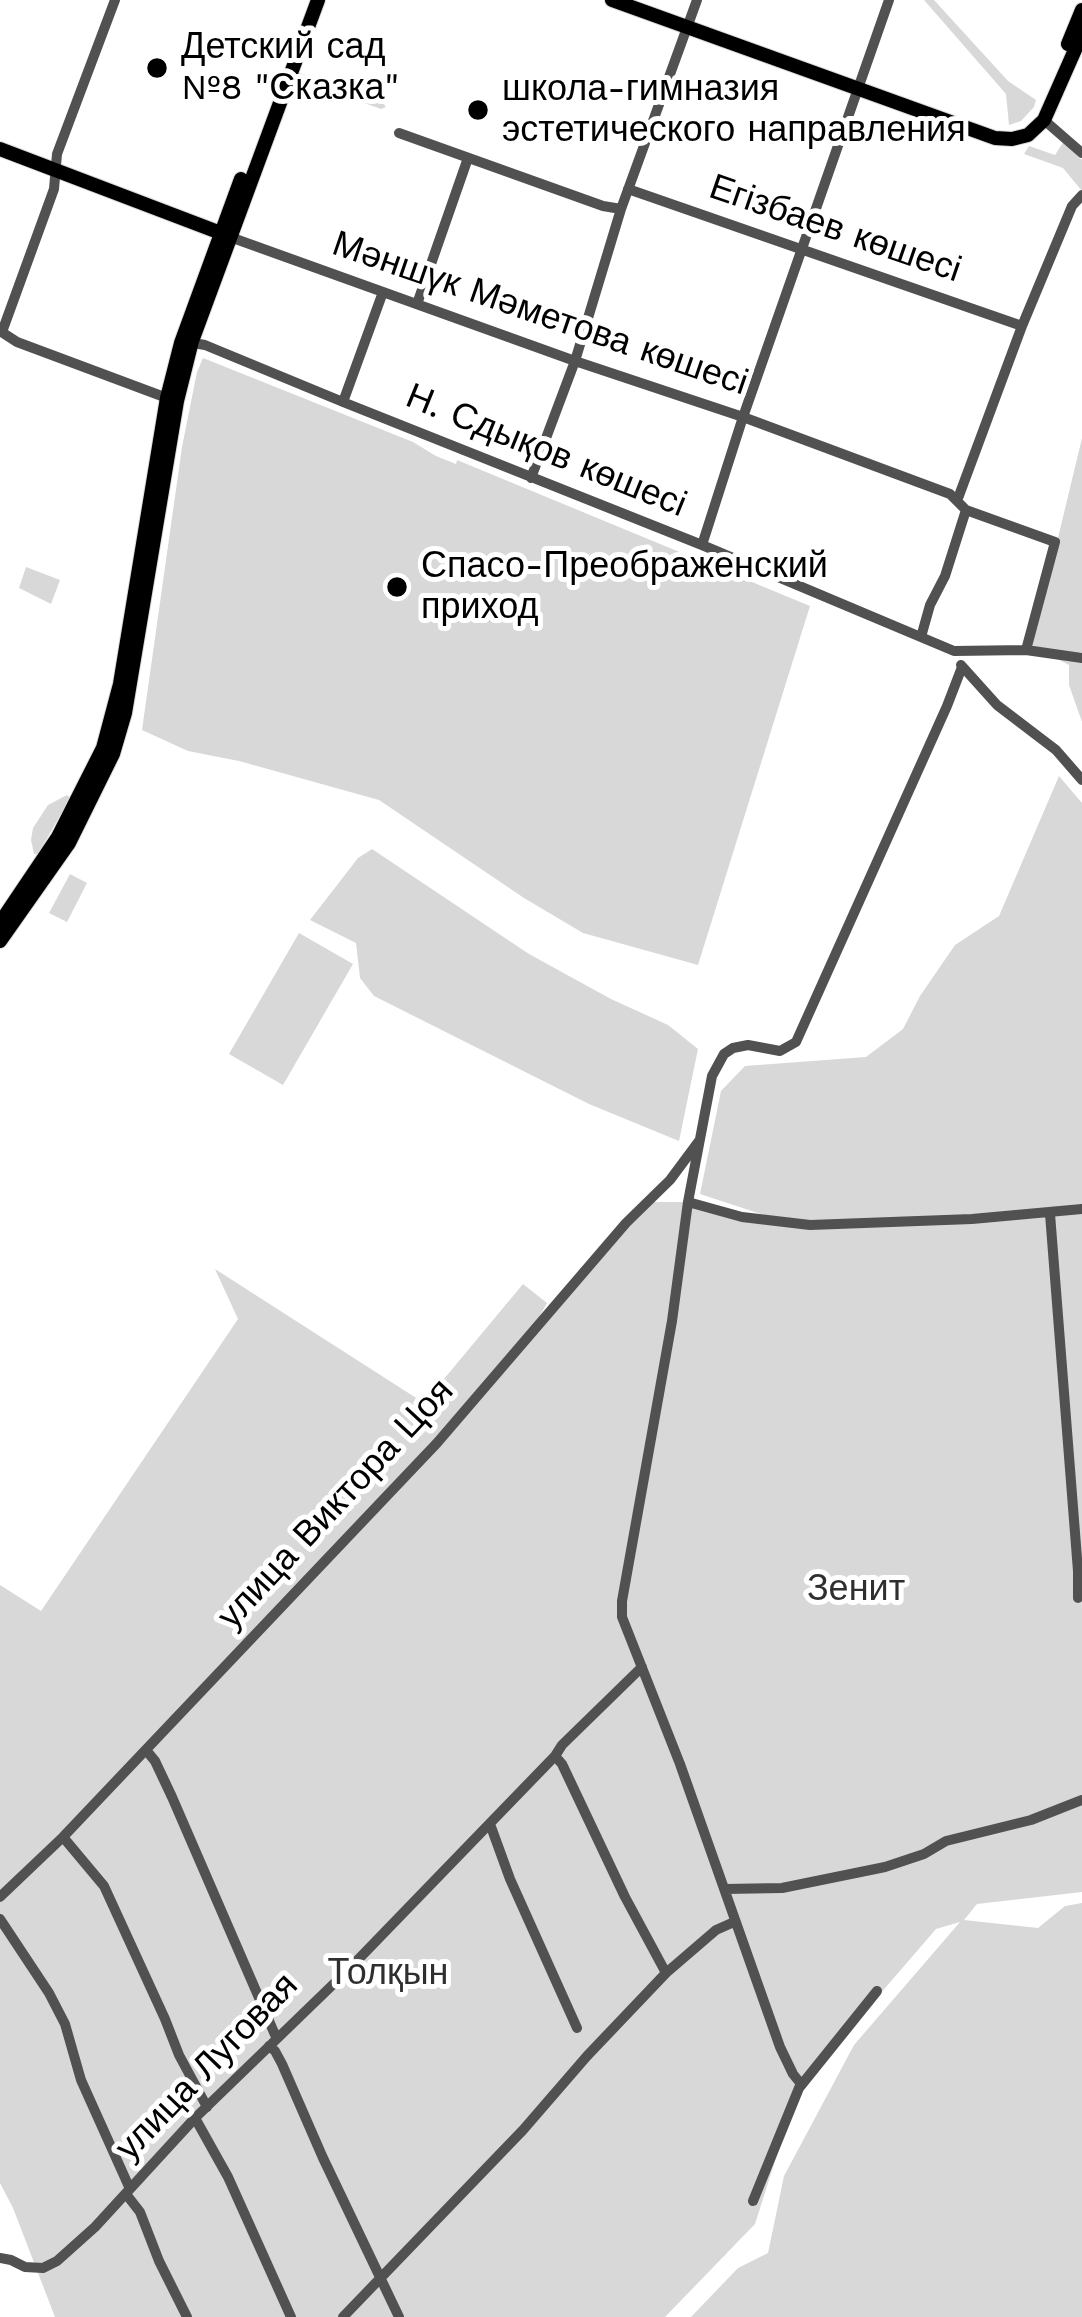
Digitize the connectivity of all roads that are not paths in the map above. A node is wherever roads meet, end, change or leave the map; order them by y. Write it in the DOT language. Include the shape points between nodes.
graph roads {
  1 [pos="115,0"];
  2 [pos="313,0"];
  3 [pos="612,0"];
  4 [pos="632,0"];
  5 [pos="697,0"];
  6 [pos="889,0"];
  7 [pos="1082,10"];
  8 [pos="689,24"];
  9 [pos="1082,34"];
  10 [pos="858,86"];
  11 [pos="1044,120"];
  12 [pos="400,133"];
  13 [pos="1017,134"];
  14 [pos="0,149"];
  15 [pos="1082,153"];
  16 [pos="468,158"];
  17 [pos="56,169"];
  18 [pos="628,189"];
  19 [pos="1082,196"];
  20 [pos="621,209"];
  21 [pos="226,235"];
  22 [pos="801,248"];
  23 [pos="383,292"];
  24 [pos="418,304"];
  25 [pos="1022,326"];
  26 [pos="1,332"];
  27 [pos="186,342"];
  28 [pos="575,361"];
  29 [pos="167,398"];
  30 [pos="343,403"];
  31 [pos="743,417"];
  32 [pos="531,478"];
  33 [pos="159,482"];
  34 [pos="961,505"];
  35 [pos="702,545"];
  36 [pos="921,637"];
  37 [pos="1026,650"];
  38 [pos="954,651"];
  39 [pos="1082,658"];
  40 [pos="962,667"];
  41 [pos="1082,780"];
  42 [pos="0,923"];
  43 [pos="0,941"];
  44 [pos="701,1138"];
  45 [pos="688,1202"];
  46 [pos="1082,1209"];
  47 [pos="1051,1214"];
  48 [pos="1078,1598"];
  49 [pos="642,1667"];
  50 [pos="146,1750"];
  51 [pos="555,1756"];
  52 [pos="1082,1800"];
  53 [pos="490,1824"];
  54 [pos="62,1838"];
  55 [pos="725,1889"];
  56 [pos="0,1897"];
  57 [pos="0,1918"];
  58 [pos="734,1922"];
  59 [pos="666,1973"];
  60 [pos="877,1991"];
  61 [pos="578,2028"];
  62 [pos="272,2042"];
  63 [pos="801,2084"];
  64 [pos="207,2107"];
  65 [pos="195,2118"];
  66 [pos="128,2192"];
  67 [pos="753,2201"];
  68 [pos="0,2258"];
  69 [pos="380,2279"];
  70 [pos="187,2317"];
  71 [pos="291,2317"];
  72 [pos="343,2317"];
  73 [pos="399,2317"];
  1 -- 17 [label="street"];
  2 -- 21 [label="main road"];
  3 -- 8 [label="main road"];
  4 -- 8 [label="main road"];
  5 -- 8 [label="street"];
  6 -- 10 [label="street"];
  7 -- 13 [label="main road" via="1034,119"];
  8 -- 10 [label="main road"];
  8 -- 18 [label="street"];
  9 -- 11 [label="main road"];
  10 -- 13 [label="main road"];
  10 -- 22 [label="street"];
  11 -- 13 [label="main road"];
  11 -- 15 [label="street"];
  12 -- 16 [label="street"];
  14 -- 17 [label="main road, Мәншүк Мәметова көшесі"];
  16 -- 20 [label="street"];
  16 -- 24 [label="street"];
  17 -- 21 [label="main road, Мәншүк Мәметова көшесі"];
  17 -- 26 [label="street"];
  18 -- 20 [label="street"];
  18 -- 22 [label="street, Егізбаев көшесі"];
  19 -- 25 [label="street"];
  20 -- 28 [label="street"];
  21 -- 23 [label="street, Мәншүк Мәметова көшесі"];
  21 -- 27 [label="main road"];
  22 -- 25 [label="street, Егізбаев көшесі"];
  22 -- 31 [label="street"];
  23 -- 24 [label="street, Мәншүк Мәметова көшесі"];
  23 -- 30 [label="street"];
  24 -- 28 [label="street, Мәншүк Мәметова көшесі"];
  25 -- 34 [label="street"];
  26 -- 29 [label="street"];
  27 -- 29 [label="main road"];
  27 -- 30 [label="street, Н. Сдықов көшесі"];
  27 -- 33 [label="main road"];
  28 -- 31 [label="street, Мәншүк Мәметова көшесі"];
  28 -- 32 [label="street"];
  29 -- 33 [label="main road"];
  30 -- 32 [label="street, Н. Сдықов көшесі"];
  31 -- 34 [label="street, Мәншүк Мәметова көшесі" via="950,494"];
  31 -- 35 [label="street"];
  32 -- 35 [label="street, Н. Сдықов көшесі"];
  33 -- 42 [label="main road" via="103,748 58,837"];
  33 -- 43 [label="main road" via="112,754 69,844"];
  34 -- 36 [label="street"];
  34 -- 37 [label="street, Мәншүк Мәметова көшесі" via="1055,542"];
  35 -- 36 [label="street, Н. Сдықов көшесі"];
  36 -- 38 [label="street, Н. Сдықов көшесі"];
  37 -- 38 [label="street"];
  37 -- 39 [label="street"];
  38 -- 40 [label="street"];
  40 -- 41 [label="street"];
  40 -- 44 [label="street" via="796,1042 780,1051 748,1045 724,1054"];
  44 -- 45 [label="street"];
  44 -- 50 [label="street, улица Виктора Цоя" via="437,1443"];
  45 -- 47 [label="street" via="810,1225"];
  45 -- 49 [label="street" via="622,1601"];
  46 -- 47 [label="street"];
  47 -- 48 [label="street"];
  49 -- 51 [label="street, улица Луговая"];
  49 -- 55 [label="street"];
  50 -- 54 [label="street, улица Виктора Цоя"];
  50 -- 62 [label="street"];
  51 -- 53 [label="street, улица Луговая"];
  51 -- 59 [label="street"];
  52 -- 55 [label="street" via="869,1871 782,1888"];
  53 -- 61 [label="street"];
  53 -- 62 [label="street, улица Луговая"];
  54 -- 56 [label="street, улица Виктора Цоя"];
  54 -- 64 [label="street" via="104,1886"];
  55 -- 58 [label="street"];
  57 -- 66 [label="street" via="65,2024"];
  58 -- 59 [label="street"];
  58 -- 63 [label="street"];
  59 -- 69 [label="street"];
  60 -- 63 [label="street"];
  62 -- 64 [label="street, улица Луговая"];
  62 -- 69 [label="street"];
  63 -- 67 [label="street"];
  64 -- 65 [label="street, улица Луговая"];
  65 -- 66 [label="street, улица Луговая"];
  65 -- 71 [label="street"];
  66 -- 68 [label="street, улица Луговая" via="43,2268"];
  66 -- 70 [label="street"];
  69 -- 72 [label="street"];
  69 -- 73 [label="street"];
}
